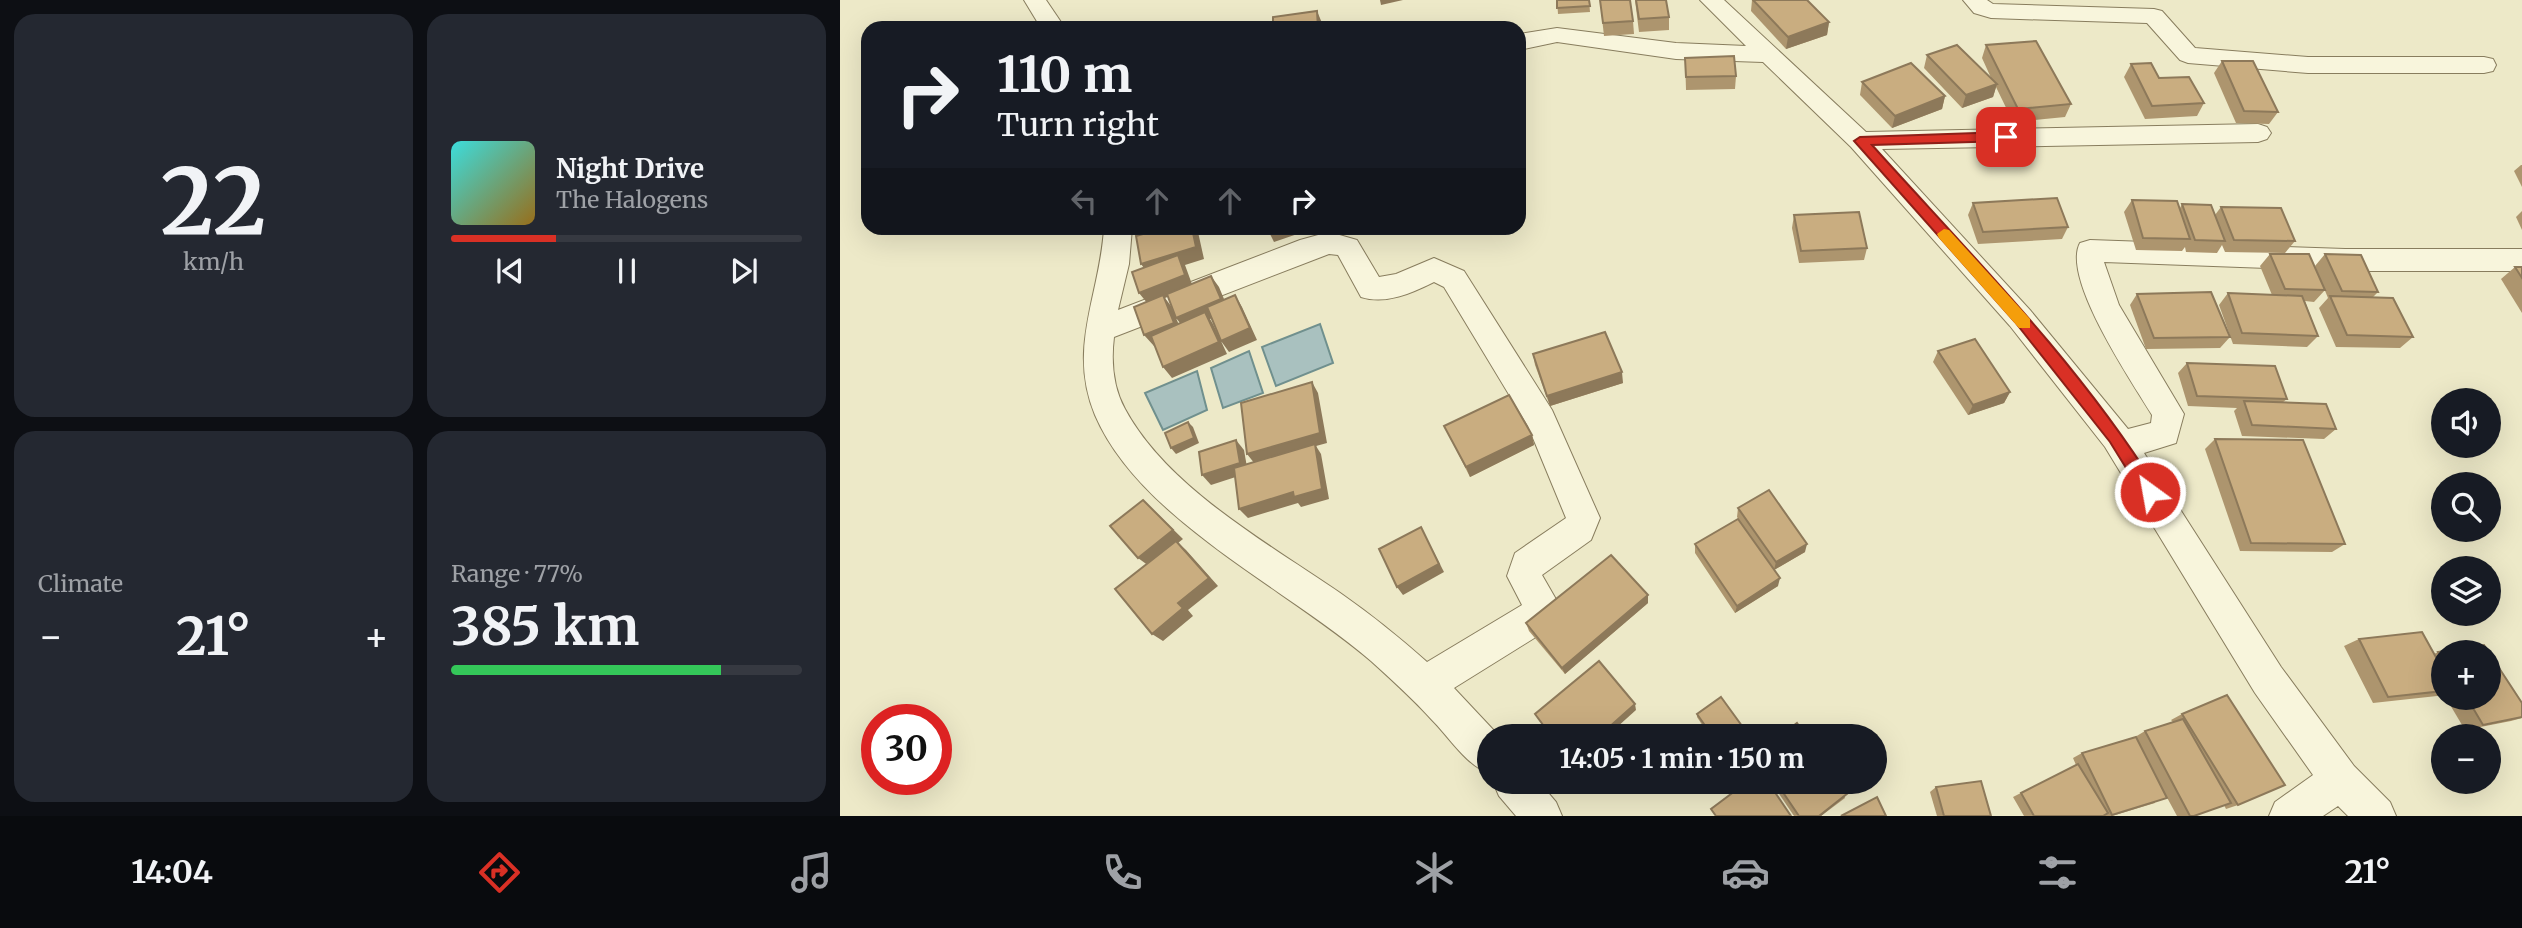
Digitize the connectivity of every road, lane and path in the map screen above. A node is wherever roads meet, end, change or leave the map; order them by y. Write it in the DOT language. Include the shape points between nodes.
graph roads {
  1 [pos="1035,0"];
  2 [pos="1711,0"];
  3 [pos="1974,0"];
  4 [pos="1048,21"];
  5 [pos="1526,42"];
  6 [pos="1770,55"];
  7 [pos="2484,65"];
  8 [pos="2258,133"];
  9 [pos="1860,141"];
  10 [pos="1117,235"];
  11 [pos="2522,260"];
  12 [pos="1101,329"];
  13 [pos="2121,445"];
  14 [pos="1425,684"];
  15 [pos="1477,741"];
  16 [pos="2340,780"];
  17 [pos="1523,794"];
  18 [pos="1542,816"];
  19 [pos="2289,816"];
  20 [pos="2376,816"];
  1 -- 4 [label="street"];
  2 -- 6 [label="street"];
  3 -- 7 [label="street" via="1991,11 2154,16 2188,55 2308,65"];
  5 -- 6 [label="street" via="1557,35 1676,51"];
  6 -- 9 [label="street"];
  8 -- 9 [label="street"];
  9 -- 13 [label="street" via="2020,318"];
  10 -- 12 [label="street"];
  11 -- 13 [label="street" via="2346,260 2090,251 2087,258 2095,288 2168,414 2165,433"];
  12 -- 14 [label="street" via="1098,375 1113,418 1144,463 1180,499 1363,631"];
  12 -- 14 [label="street" via="1329,243 1347,247 1371,289 1401,285 1434,269 1454,279 1541,420 1583,519 1579,529 1523,571 1541,600 1539,615"];
  13 -- 16 [label="street" via="2268,680"];
  14 -- 15 [label="street"];
  16 -- 19 [label="street"];
  16 -- 20 [label="street"];
  17 -- 18 [label="street"];
}
